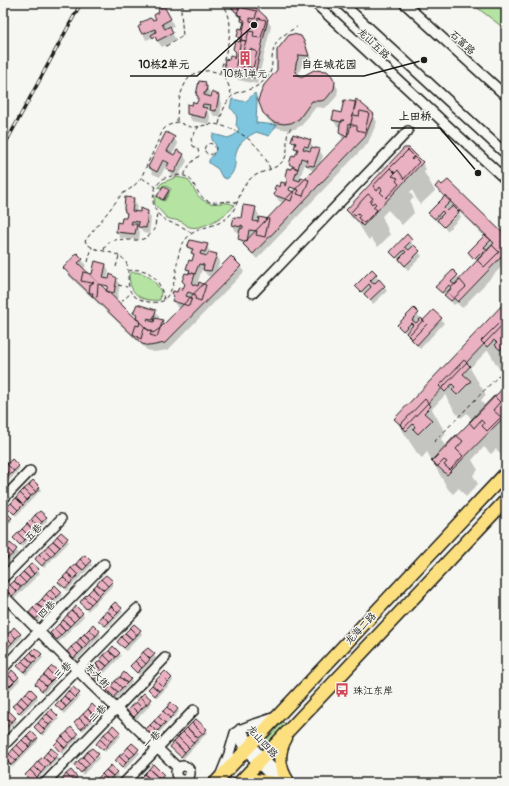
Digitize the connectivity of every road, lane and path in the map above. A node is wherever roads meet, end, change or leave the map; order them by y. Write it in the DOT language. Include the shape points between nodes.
graph roads {
  1 [pos="183,3"];
  2 [pos="222,3"];
  3 [pos="315,3"];
  4 [pos="342,3"];
  5 [pos="404,3"];
  6 [pos="297,27"];
  7 [pos="166,46"];
  8 [pos="220,74"];
  9 [pos="231,95"];
  10 [pos="506,96"];
  11 [pos="177,122"];
  12 [pos="200,125"];
  13 [pos="218,125"];
  14 [pos="291,128"];
  15 [pos="408,131"];
  16 [pos="506,154"];
  17 [pos="210,155"];
  18 [pos="270,170"];
  19 [pos="183,176"];
  20 [pos="141,178"];
  21 [pos="506,180"];
  22 [pos="156,188"];
  23 [pos="238,203"];
  24 [pos="158,213"];
  25 [pos="191,233"];
  26 [pos="92,247"];
  27 [pos="104,250"];
  28 [pos="119,255"];
  29 [pos="88,262"];
  30 [pos="116,267"];
  31 [pos="128,271"];
  32 [pos="118,285"];
  33 [pos="129,288"];
  34 [pos="131,292"];
  35 [pos="253,293"];
  36 [pos="164,300"];
  37 [pos="121,302"];
  38 [pos="506,368"];
  39 [pos="434,442"];
  40 [pos="30,471"];
  41 [pos="506,473"];
  42 [pos="3,499"];
  43 [pos="506,500"];
  44 [pos="61,519"];
  45 [pos="104,564"];
  46 [pos="3,578"];
  47 [pos="3,595"];
  48 [pos="137,609"];
  49 [pos="39,631"];
  50 [pos="165,658"];
  51 [pos="3,668"];
  52 [pos="77,670"];
  53 [pos="288,706"];
  54 [pos="116,709"];
  55 [pos="194,710"];
  56 [pos="299,719"];
  57 [pos="237,731"];
  58 [pos="3,746"];
  59 [pos="157,748"];
  60 [pos="249,748"];
  61 [pos="260,760"];
  62 [pos="191,780"];
  63 [pos="216,781"];
  64 [pos="45,783"];
  65 [pos="124,783"];
  66 [pos="239,783"];
  67 [pos="246,783"];
  68 [pos="274,783"];
  69 [pos="278,783"];
  70 [pos="288,783"];
  1 -- 7 [label="path" via="183,36"];
  2 -- 8 [label="path" via="231,25"];
  3 -- 21 [label="street, 龙山五路"];
  4 -- 16 [label="street, 龙山五路"];
  5 -- 10 [label="street, 石富路"];
  6 -- 9 [label="path" via="276,41 268,76 251,89"];
  8 -- 9 [label="path" via="228,84"];
  8 -- 11 [label="path" via="200,72 188,79 178,102"];
  9 -- 13 [label="path" via="224,106"];
  11 -- 12 [label="path" via="191,126"];
  11 -- 20 [label="path" via="163,130"];
  12 -- 13 [label="path"];
  12 -- 19 [label="path" via="191,139 193,146 198,150 198,156"];
  13 -- 18 [label="path" via="254,143 266,157"];
  14 -- 18 [label="path" via="287,137 285,158"];
  15 -- 35 [label="street"];
  17 -- 17 [label="path" via="204,150 208,144 215,148 214,153"];
  18 -- 23 [label="path" via="248,180"];
  19 -- 22 [label="path" via="165,178"];
  19 -- 23 [label="path" via="191,180 200,195 209,202 228,200"];
  20 -- 22 [label="path"];
  20 -- 26 [label="path" via="122,194 87,237 87,245"];
  22 -- 24 [label="path" via="152,201"];
  23 -- 25 [label="path" via="226,219"];
  24 -- 25 [label="path" via="163,219 181,225"];
  24 -- 27 [label="path" via="149,235 139,241 113,239 108,241"];
  25 -- 36 [label="path" via="182,245 175,284"];
  26 -- 27 [label="path"];
  26 -- 29 [label="path"];
  27 -- 28 [label="path"];
  28 -- 30 [label="path"];
  28 -- 31 [label="path" via="125,260"];
  31 -- 33 [label="path"];
  31 -- 36 [label="path" via="137,268 152,274 162,290"];
  32 -- 33 [label="path"];
  33 -- 34 [label="path"];
  34 -- 36 [label="path" via="139,300 147,302 158,303"];
  34 -- 37 [label="path"];
  38 -- 39 [label="path"];
  40 -- 42 [label="street"];
  41 -- 53 [label="main road, 龙海二路"];
  43 -- 56 [label="main road, 龙海二路"];
  44 -- 46 [label="street, 五巷"];
  45 -- 49 [label="street, 四巷"];
  47 -- 49 [label="street, 东大街"];
  48 -- 52 [label="street, 三巷"];
  49 -- 51 [label="street, 四巷"];
  49 -- 52 [label="street, 东大街"];
  50 -- 54 [label="street, 二巷"];
  52 -- 54 [label="street, 东大街"];
  52 -- 58 [label="street, 三巷"];
  53 -- 56 [label="main road" via="285,714 287,719"];
  53 -- 57 [label="street" via="275,717"];
  53 -- 60 [label="main road, 龙海二路"];
  54 -- 59 [label="street, 东大街"];
  54 -- 64 [label="street, 二巷"];
  55 -- 59 [label="street, 一巷"];
  56 -- 61 [label="main road, 龙海二路"];
  56 -- 70 [label="main road" via="284,740 280,752 282,770"];
  57 -- 60 [label="street, 龙山四路"];
  57 -- 63 [label="street" via="230,754"];
  59 -- 62 [label="street, 东大街" via="178,768 189,768"];
  59 -- 65 [label="street, 一巷"];
  60 -- 61 [label="street, 龙山四路"];
  60 -- 63 [label="main road, 龙海二路"];
  61 -- 66 [label="main road, 龙海二路"];
  61 -- 69 [label="street, 龙山四路"];
  61 -- 70 [label="street, 龙山四路"];
  67 -- 68 [label="main road" via="255,780"];
}
